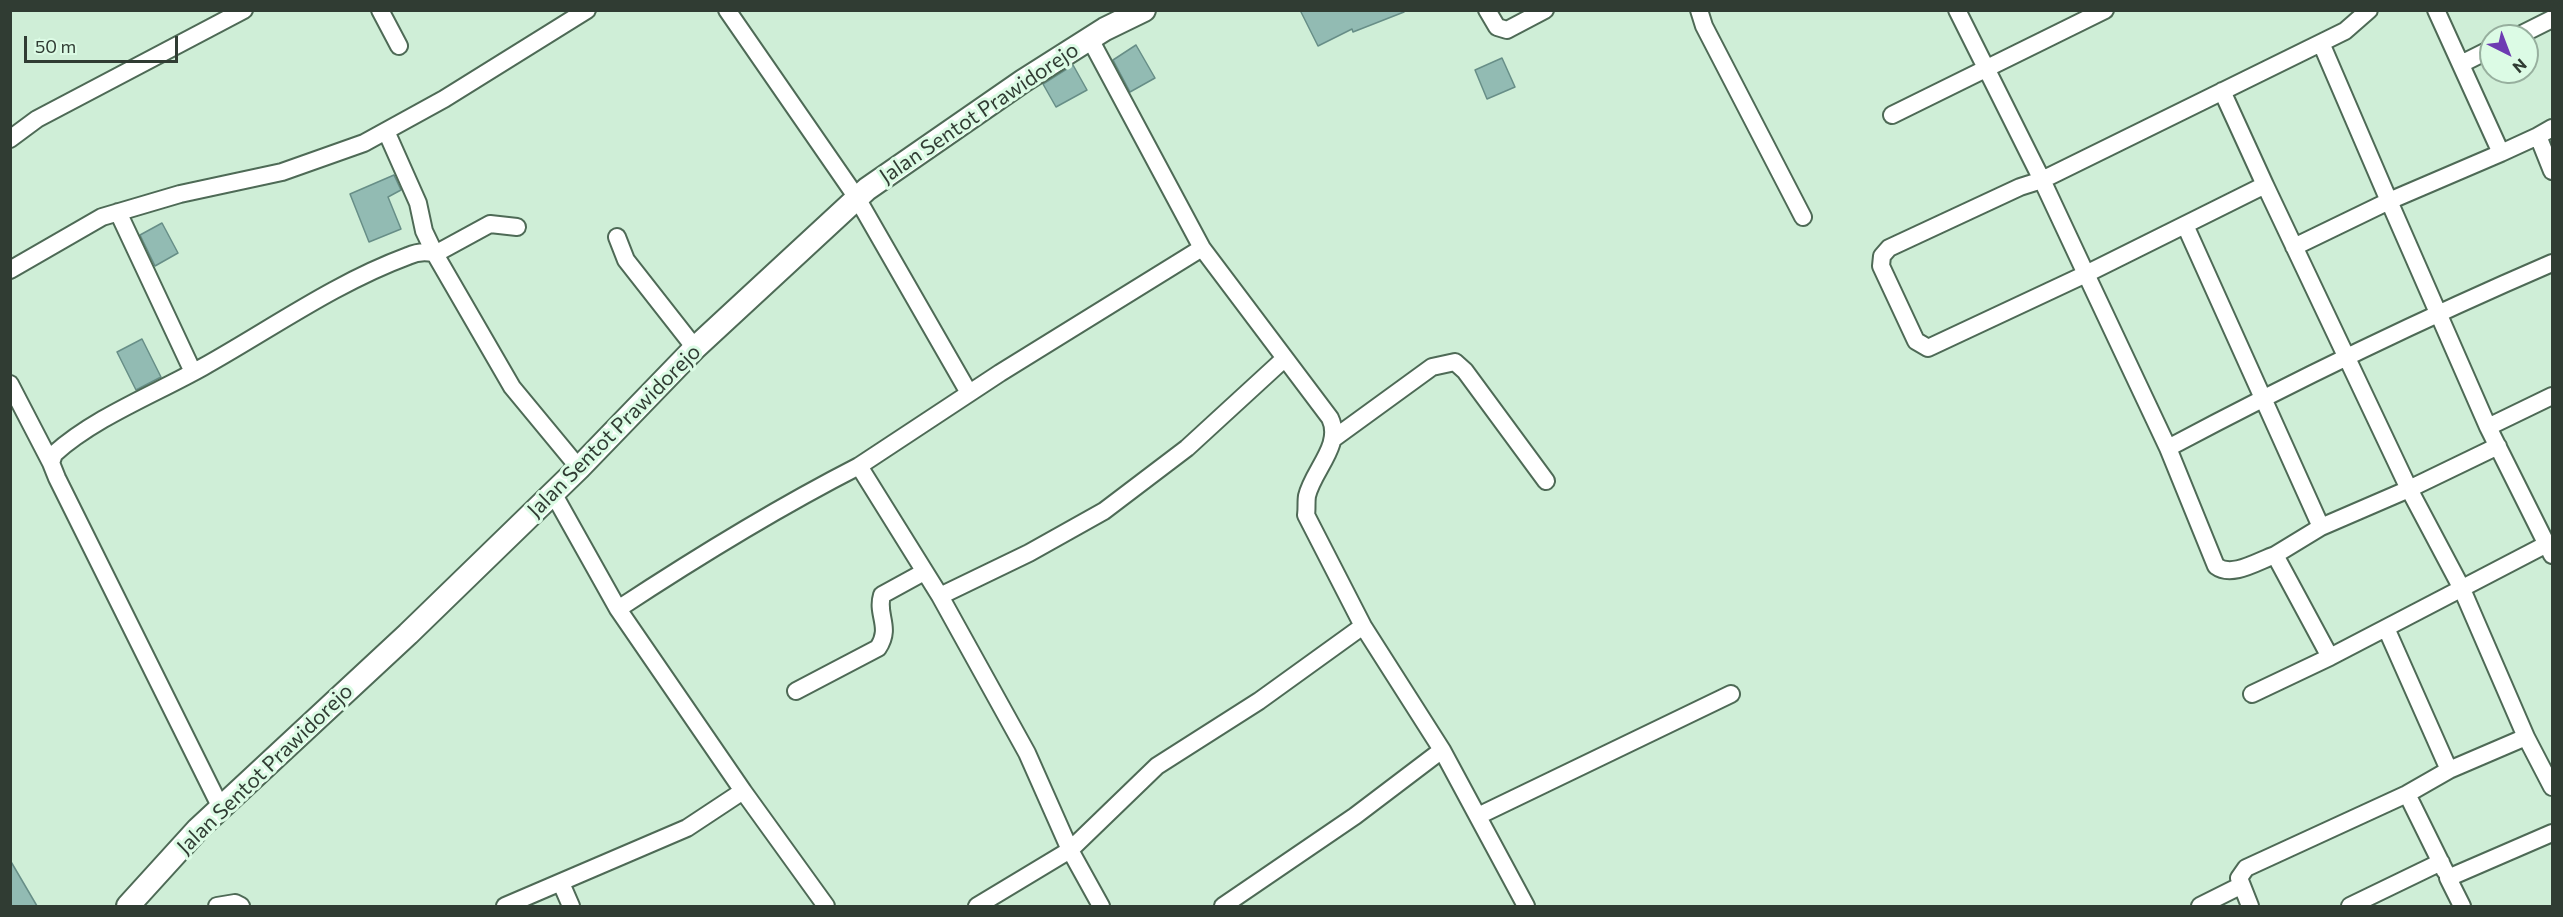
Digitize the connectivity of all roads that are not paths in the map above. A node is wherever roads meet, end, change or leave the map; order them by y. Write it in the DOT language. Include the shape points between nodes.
graph roads {
  1 [pos="244,10"];
  2 [pos="380,10"];
  3 [pos="586,10"];
  4 [pos="727,10"];
  5 [pos="1144,10"];
  6 [pos="1487,10"];
  7 [pos="1545,10"];
  8 [pos="1699,10"];
  9 [pos="1957,10"];
  10 [pos="2105,10"];
  11 [pos="2369,10"];
  12 [pos="2436,10"];
  13 [pos="2553,19"];
  14 [pos="2539,26"];
  15 [pos="1090,39"];
  16 [pos="2320,43"];
  17 [pos="399,46"];
  18 [pos="2479,56"];
  19 [pos="2461,64"];
  20 [pos="1986,67"];
  21 [pos="2222,91"];
  22 [pos="1892,115"];
  23 [pos="386,131"];
  24 [pos="2545,132"];
  25 [pos="10,139"];
  26 [pos="2501,153"];
  27 [pos="2553,171"];
  28 [pos="2042,180"];
  29 [pos="2265,185"];
  30 [pos="857,198"];
  31 [pos="2389,201"];
  32 [pos="118,212"];
  33 [pos="1803,217"];
  34 [pos="2185,225"];
  35 [pos="517,227"];
  36 [pos="617,237"];
  37 [pos="2295,247"];
  38 [pos="1202,248"];
  39 [pos="435,254"];
  40 [pos="2553,262"];
  41 [pos="10,270"];
  42 [pos="2086,274"];
  43 [pos="2438,312"];
  44 [pos="695,348"];
  45 [pos="2345,357"];
  46 [pos="1284,359"];
  47 [pos="193,372"];
  48 [pos="10,384"];
  49 [pos="969,393"];
  50 [pos="2553,396"];
  51 [pos="2264,397"];
  52 [pos="2488,427"];
  53 [pos="1333,439"];
  54 [pos="2498,446"];
  55 [pos="2168,448"];
  56 [pos="51,463"];
  57 [pos="859,466"];
  58 [pos="579,468"];
  59 [pos="1546,481"];
  60 [pos="2409,489"];
  61 [pos="553,493"];
  62 [pos="2321,527"];
  63 [pos="2548,539"];
  64 [pos="2275,555"];
  65 [pos="924,572"];
  66 [pos="2461,587"];
  67 [pos="940,596"];
  68 [pos="618,609"];
  69 [pos="1363,626"];
  70 [pos="2386,628"];
  71 [pos="2331,657"];
  72 [pos="796,691"];
  73 [pos="1731,694"];
  74 [pos="2252,694"];
  75 [pos="2526,737"];
  76 [pos="1442,750"];
  77 [pos="2450,770"];
  78 [pos="2552,781"];
  79 [pos="743,792"];
  80 [pos="2407,794"];
  81 [pos="221,808"];
  82 [pos="1478,816"];
  83 [pos="2553,833"];
  84 [pos="1070,850"];
  85 [pos="2441,862"];
  86 [pos="2448,878"];
  87 [pos="561,883"];
  88 [pos="2240,886"];
  89 [pos="128,906"];
  90 [pos="217,906"];
  91 [pos="241,906"];
  92 [pos="505,906"];
  93 [pos="571,906"];
  94 [pos="826,906"];
  95 [pos="977,906"];
  96 [pos="1101,906"];
  97 [pos="1223,906"];
  98 [pos="1526,906"];
  99 [pos="2200,906"];
  100 [pos="2250,906"];
  101 [pos="2350,906"];
  102 [pos="2462,906"];
  1 -- 25 [label="street" via="38,119"];
  2 -- 17 [label="street"];
  3 -- 23 [label="street"];
  4 -- 30 [label="street"];
  5 -- 15 [label="main road, Jalan Sentot Prawidorejo"];
  6 -- 7 [label="street" via="1497,27 1507,30"];
  8 -- 33 [label="street"];
  9 -- 20 [label="street"];
  10 -- 20 [label="street"];
  11 -- 16 [label="street" via="2344,32"];
  12 -- 19 [label="street"];
  13 -- 14 [label="street"];
  15 -- 30 [label="main road, Jalan Sentot Prawidorejo" via="1023,81"];
  15 -- 38 [label="street"];
  16 -- 21 [label="street"];
  16 -- 31 [label="street"];
  18 -- 19 [label="street"];
  19 -- 26 [label="street"];
  20 -- 22 [label="street"];
  20 -- 28 [label="street"];
  21 -- 28 [label="street"];
  21 -- 29 [label="street"];
  23 -- 32 [label="street" via="364,143 282,172"];
  23 -- 39 [label="street" via="418,203 424,231"];
  24 -- 26 [label="street"];
  24 -- 27 [label="street"];
  26 -- 31 [label="street"];
  28 -- 42 [label="street"];
  28 -- 42 [label="street" via="1889,248 1882,256 1881,266 1917,341 1928,348"];
  29 -- 34 [label="street"];
  29 -- 37 [label="street"];
  30 -- 44 [label="main road, Jalan Sentot Prawidorejo"];
  30 -- 49 [label="street"];
  31 -- 37 [label="street"];
  31 -- 43 [label="street"];
  32 -- 41 [label="street" via="102,216"];
  32 -- 47 [label="street"];
  34 -- 42 [label="street"];
  34 -- 51 [label="street"];
  35 -- 39 [label="street" via="490,224"];
  36 -- 44 [label="street" via="626,260"];
  37 -- 45 [label="street"];
  38 -- 46 [label="street"];
  38 -- 49 [label="street"];
  39 -- 47 [label="street" via="410,255 356,279"];
  39 -- 58 [label="street" via="512,387"];
  40 -- 43 [label="street"];
  42 -- 55 [label="street"];
  43 -- 45 [label="street"];
  43 -- 52 [label="street"];
  44 -- 58 [label="main road, Jalan Sentot Prawidorejo"];
  45 -- 51 [label="street"];
  45 -- 60 [label="street"];
  46 -- 53 [label="street" via="1330,418 1335,427"];
  46 -- 67 [label="street" via="1187,448 1104,512"];
  47 -- 56 [label="street" via="72,441 54,454"];
  48 -- 56 [label="street"];
  49 -- 57 [label="street"];
  50 -- 52 [label="street"];
  51 -- 55 [label="street"];
  51 -- 62 [label="street"];
  52 -- 54 [label="street"];
  53 -- 59 [label="street" via="1432,367 1455,362"];
  53 -- 69 [label="street" via="1307,496 1306,515"];
  54 -- 60 [label="street"];
  54 -- 63 [label="street"];
  55 -- 64 [label="street" via="2216,566 2232,571"];
  56 -- 81 [label="street"];
  57 -- 65 [label="street"];
  57 -- 68 [label="street" via="715,545"];
  58 -- 61 [label="main road, Jalan Sentot Prawidorejo"];
  60 -- 62 [label="street"];
  60 -- 66 [label="street"];
  61 -- 68 [label="street"];
  61 -- 81 [label="main road, Jalan Sentot Prawidorejo"];
  62 -- 64 [label="street"];
  63 -- 66 [label="street"];
  64 -- 71 [label="street"];
  65 -- 67 [label="street"];
  65 -- 72 [label="street" via="882,595 885,637 878,648"];
  66 -- 70 [label="street"];
  66 -- 75 [label="street"];
  67 -- 84 [label="street" via="1027,753"];
  68 -- 79 [label="street"];
  69 -- 76 [label="street"];
  69 -- 84 [label="street" via="1259,701 1157,766"];
  70 -- 71 [label="street"];
  70 -- 77 [label="street"];
  71 -- 74 [label="street"];
  73 -- 82 [label="street"];
  75 -- 77 [label="street"];
  75 -- 78 [label="street"];
  76 -- 82 [label="street"];
  76 -- 97 [label="street" via="1355,816"];
  77 -- 80 [label="street"];
  79 -- 87 [label="street" via="687,828"];
  79 -- 94 [label="street"];
  80 -- 85 [label="street"];
  80 -- 88 [label="street" via="2246,868 2239,878"];
  81 -- 89 [label="main road, Jalan Sentot Prawidorejo"];
  82 -- 98 [label="street"];
  83 -- 86 [label="street"];
  84 -- 95 [label="street"];
  84 -- 96 [label="street"];
  85 -- 86 [label="street"];
  85 -- 101 [label="street"];
  86 -- 102 [label="street"];
  87 -- 92 [label="street"];
  87 -- 93 [label="street"];
  88 -- 99 [label="street"];
  88 -- 100 [label="street"];
  90 -- 91 [label="street"];
}
